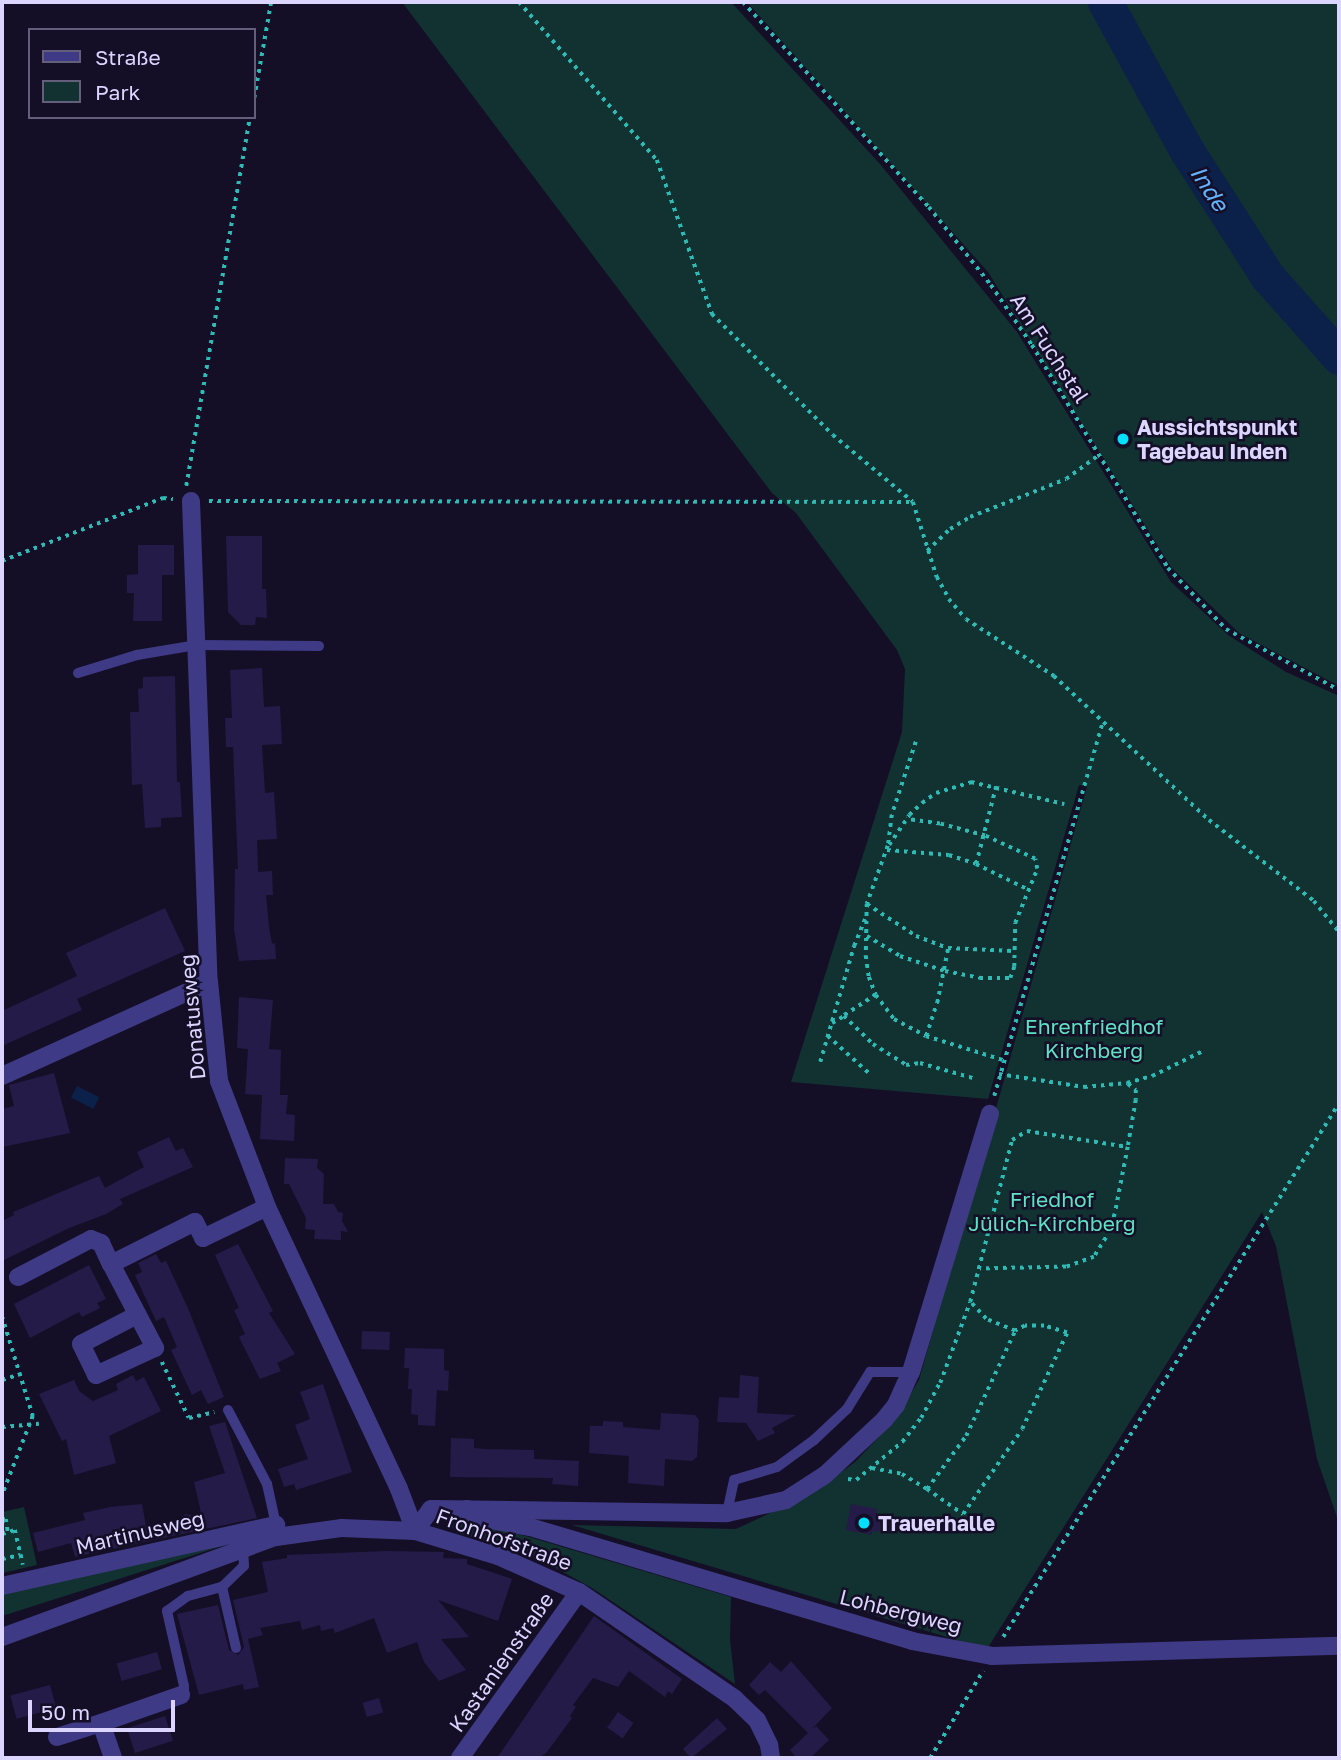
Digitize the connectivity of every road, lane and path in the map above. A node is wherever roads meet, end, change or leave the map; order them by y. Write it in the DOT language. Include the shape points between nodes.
graph roads {
  1 [pos="271,2"];
  2 [pos="519,2"];
  3 [pos="743,2"];
  4 [pos="256,87"];
  5 [pos="250,119"];
  6 [pos="1100,454"];
  7 [pos="191,501"];
  8 [pos="914,502"];
  9 [pos="927,551"];
  10 [pos="2,561"];
  11 [pos="197,645"];
  12 [pos="319,646"];
  13 [pos="78,673"];
  14 [pos="1339,690"];
  15 [pos="1103,722"];
  16 [pos="916,742"];
  17 [pos="996,786"];
  18 [pos="1064,804"];
  19 [pos="906,819"];
  20 [pos="985,836"];
  21 [pos="888,848"];
  22 [pos="976,864"];
  23 [pos="1027,889"];
  24 [pos="867,904"];
  25 [pos="868,914"];
  26 [pos="1339,932"];
  27 [pos="867,936"];
  28 [pos="948,948"];
  29 [pos="1013,951"];
  30 [pos="945,971"];
  31 [pos="209,982"];
  32 [pos="876,995"];
  33 [pos="844,1016"];
  34 [pos="832,1023"];
  35 [pos="828,1036"];
  36 [pos="926,1036"];
  37 [pos="1203,1051"];
  38 [pos="1003,1060"];
  39 [pos="820,1062"];
  40 [pos="870,1073"];
  41 [pos="999,1074"];
  42 [pos="2,1076"];
  43 [pos="976,1079"];
  44 [pos="1127,1083"];
  45 [pos="1339,1102"];
  46 [pos="990,1114"];
  47 [pos="1128,1147"];
  48 [pos="267,1207"];
  49 [pos="111,1264"];
  50 [pos="979,1269"];
  51 [pos="18,1277"];
  52 [pos="970,1302"];
  53 [pos="137,1315"];
  54 [pos="2,1316"];
  55 [pos="1015,1331"];
  56 [pos="4,1333"];
  57 [pos="155,1348"];
  58 [pos="911,1372"];
  59 [pos="21,1374"];
  60 [pos="2,1380"];
  61 [pos="228,1409"];
  62 [pos="39,1424"];
  63 [pos="30,1425"];
  64 [pos="2,1427"];
  65 [pos="872,1468"];
  66 [pos="825,1475"];
  67 [pos="927,1489"];
  68 [pos="2,1496"];
  69 [pos="467,1509"];
  70 [pos="727,1513"];
  71 [pos="2,1520"];
  72 [pos="276,1531"];
  73 [pos="415,1531"];
  74 [pos="8,1532"];
  75 [pos="2,1534"];
  76 [pos="243,1549"];
  77 [pos="21,1555"];
  78 [pos="2,1559"];
  79 [pos="24,1568"];
  80 [pos="2,1586"];
  81 [pos="222,1587"];
  82 [pos="579,1592"];
  83 [pos="2,1637"];
  84 [pos="1339,1646"];
  85 [pos="236,1648"];
  86 [pos="992,1656"];
  87 [pos="181,1695"];
  88 [pos="101,1723"];
  89 [pos="57,1737"];
  90 [pos="113,1758"];
  91 [pos="460,1758"];
  92 [pos="771,1758"];
  93 [pos="930,1758"];
  1 -- 4 [label="path"];
  2 -- 8 [label="path" via="657,160 712,314 833,435"];
  3 -- 6 [label="path, Am Fuchstal" via="937,216 991,285"];
  5 -- 7 [label="path" via="185,484"];
  6 -- 9 [label="path" via="1066,480 970,517"];
  6 -- 14 [label="path, Am Fuchstal" via="1168,568 1226,629"];
  7 -- 8 [label="path"];
  7 -- 10 [label="path" via="163,498"];
  7 -- 11 [label="street, Donatusweg"];
  8 -- 9 [label="path"];
  9 -- 15 [label="path" via="949,599 966,619 1054,676"];
  11 -- 12 [label="lane"];
  11 -- 13 [label="lane" via="137,655"];
  11 -- 31 [label="street, Donatusweg"];
  15 -- 26 [label="path" via="1209,820 1314,901"];
  15 -- 38 [label="path"];
  16 -- 21 [label="path" via="892,815"];
  17 -- 18 [label="path"];
  17 -- 19 [label="path" via="971,782 936,793"];
  17 -- 20 [label="path"];
  19 -- 20 [label="path"];
  19 -- 21 [label="path"];
  20 -- 22 [label="path"];
  20 -- 23 [label="path" via="1035,859 1037,869"];
  21 -- 22 [label="path" via="948,855"];
  21 -- 24 [label="path"];
  22 -- 23 [label="path"];
  23 -- 29 [label="path" via="1015,923"];
  24 -- 25 [label="path"];
  24 -- 28 [label="path" via="916,936"];
  25 -- 27 [label="path"];
  25 -- 34 [label="path"];
  27 -- 30 [label="path" via="900,956"];
  27 -- 32 [label="path" via="869,977"];
  28 -- 29 [label="path"];
  28 -- 30 [label="path"];
  29 -- 30 [label="path" via="1010,978"];
  30 -- 36 [label="path"];
  31 -- 42 [label="street"];
  31 -- 48 [label="street, Donatusweg" via="219,1082"];
  32 -- 33 [label="path"];
  32 -- 36 [label="path" via="894,1019"];
  33 -- 34 [label="path"];
  33 -- 43 [label="path" via="906,1065 920,1063"];
  34 -- 35 [label="path"];
  35 -- 39 [label="path"];
  35 -- 40 [label="path"];
  36 -- 38 [label="path"];
  37 -- 44 [label="path"];
  38 -- 41 [label="path"];
  41 -- 44 [label="path" via="1084,1087"];
  41 -- 46 [label="path"];
  44 -- 47 [label="path" via="1136,1090"];
  45 -- 86 [label="path"];
  46 -- 58 [label="street, Lohbergweg"];
  47 -- 50 [label="path" via="1115,1214 1094,1257 1066,1267"];
  47 -- 50 [label="path" via="1027,1131 1012,1140"];
  48 -- 49 [label="street" via="203,1238 195,1222"];
  48 -- 73 [label="street, Donatusweg"];
  49 -- 51 [label="street" via="101,1243 91,1239"];
  49 -- 53 [label="street"];
  50 -- 52 [label="path"];
  52 -- 55 [label="path" via="986,1320"];
  52 -- 65 [label="path" via="940,1383 921,1418"];
  53 -- 57 [label="street"];
  53 -- 57 [label="street" via="81,1345 96,1376"];
  54 -- 56 [label="path"];
  55 -- 67 [label="path" via="966,1436"];
  55 -- 67 [label="path" via="1044,1326 1067,1334 1022,1429 963,1514"];
  56 -- 59 [label="path"];
  57 -- 61 [label="path" via="189,1418"];
  58 -- 66 [label="street, Lohbergweg" via="884,1420"];
  58 -- 70 [label="lane" via="870,1372 847,1409 814,1440 777,1467 734,1480"];
  59 -- 60 [label="path"];
  59 -- 63 [label="path" via="33,1416"];
  61 -- 72 [label="lane" via="267,1484"];
  62 -- 63 [label="path"];
  63 -- 64 [label="path"];
  63 -- 68 [label="path"];
  65 -- 66 [label="path" via="856,1480"];
  65 -- 67 [label="path" via="902,1475"];
  66 -- 70 [label="street, Lohbergweg" via="786,1500"];
  69 -- 70 [label="street, Lohbergweg"];
  69 -- 73 [label="street, Lohbergweg" via="430,1509"];
  69 -- 86 [label="street, Lohbergweg" via="479,1518 530,1528 912,1641"];
  71 -- 74 [label="path" via="6,1519"];
  72 -- 73 [label="street, Fronhofstraße"];
  72 -- 76 [label="street, Fronhofstraße"];
  72 -- 80 [label="street, Martinusweg"];
  73 -- 82 [label="street, Fronhofstraße" via="498,1556"];
  74 -- 75 [label="path"];
  74 -- 77 [label="path" via="16,1530"];
  76 -- 81 [label="lane" via="244,1566"];
  76 -- 83 [label="street, Fronhofstraße"];
  77 -- 78 [label="path"];
  77 -- 79 [label="path"];
  81 -- 85 [label="lane"];
  81 -- 87 [label="lane" via="188,1596 167,1611 184,1686"];
  82 -- 91 [label="street, Kastanienstraße"];
  82 -- 92 [label="street, Fronhofstraße" via="734,1699 757,1720"];
  84 -- 86 [label="street, Lohbergweg"];
  86 -- 93 [label="path"];
  87 -- 88 [label="street"];
  88 -- 89 [label="street"];
  88 -- 90 [label="street"];
}
